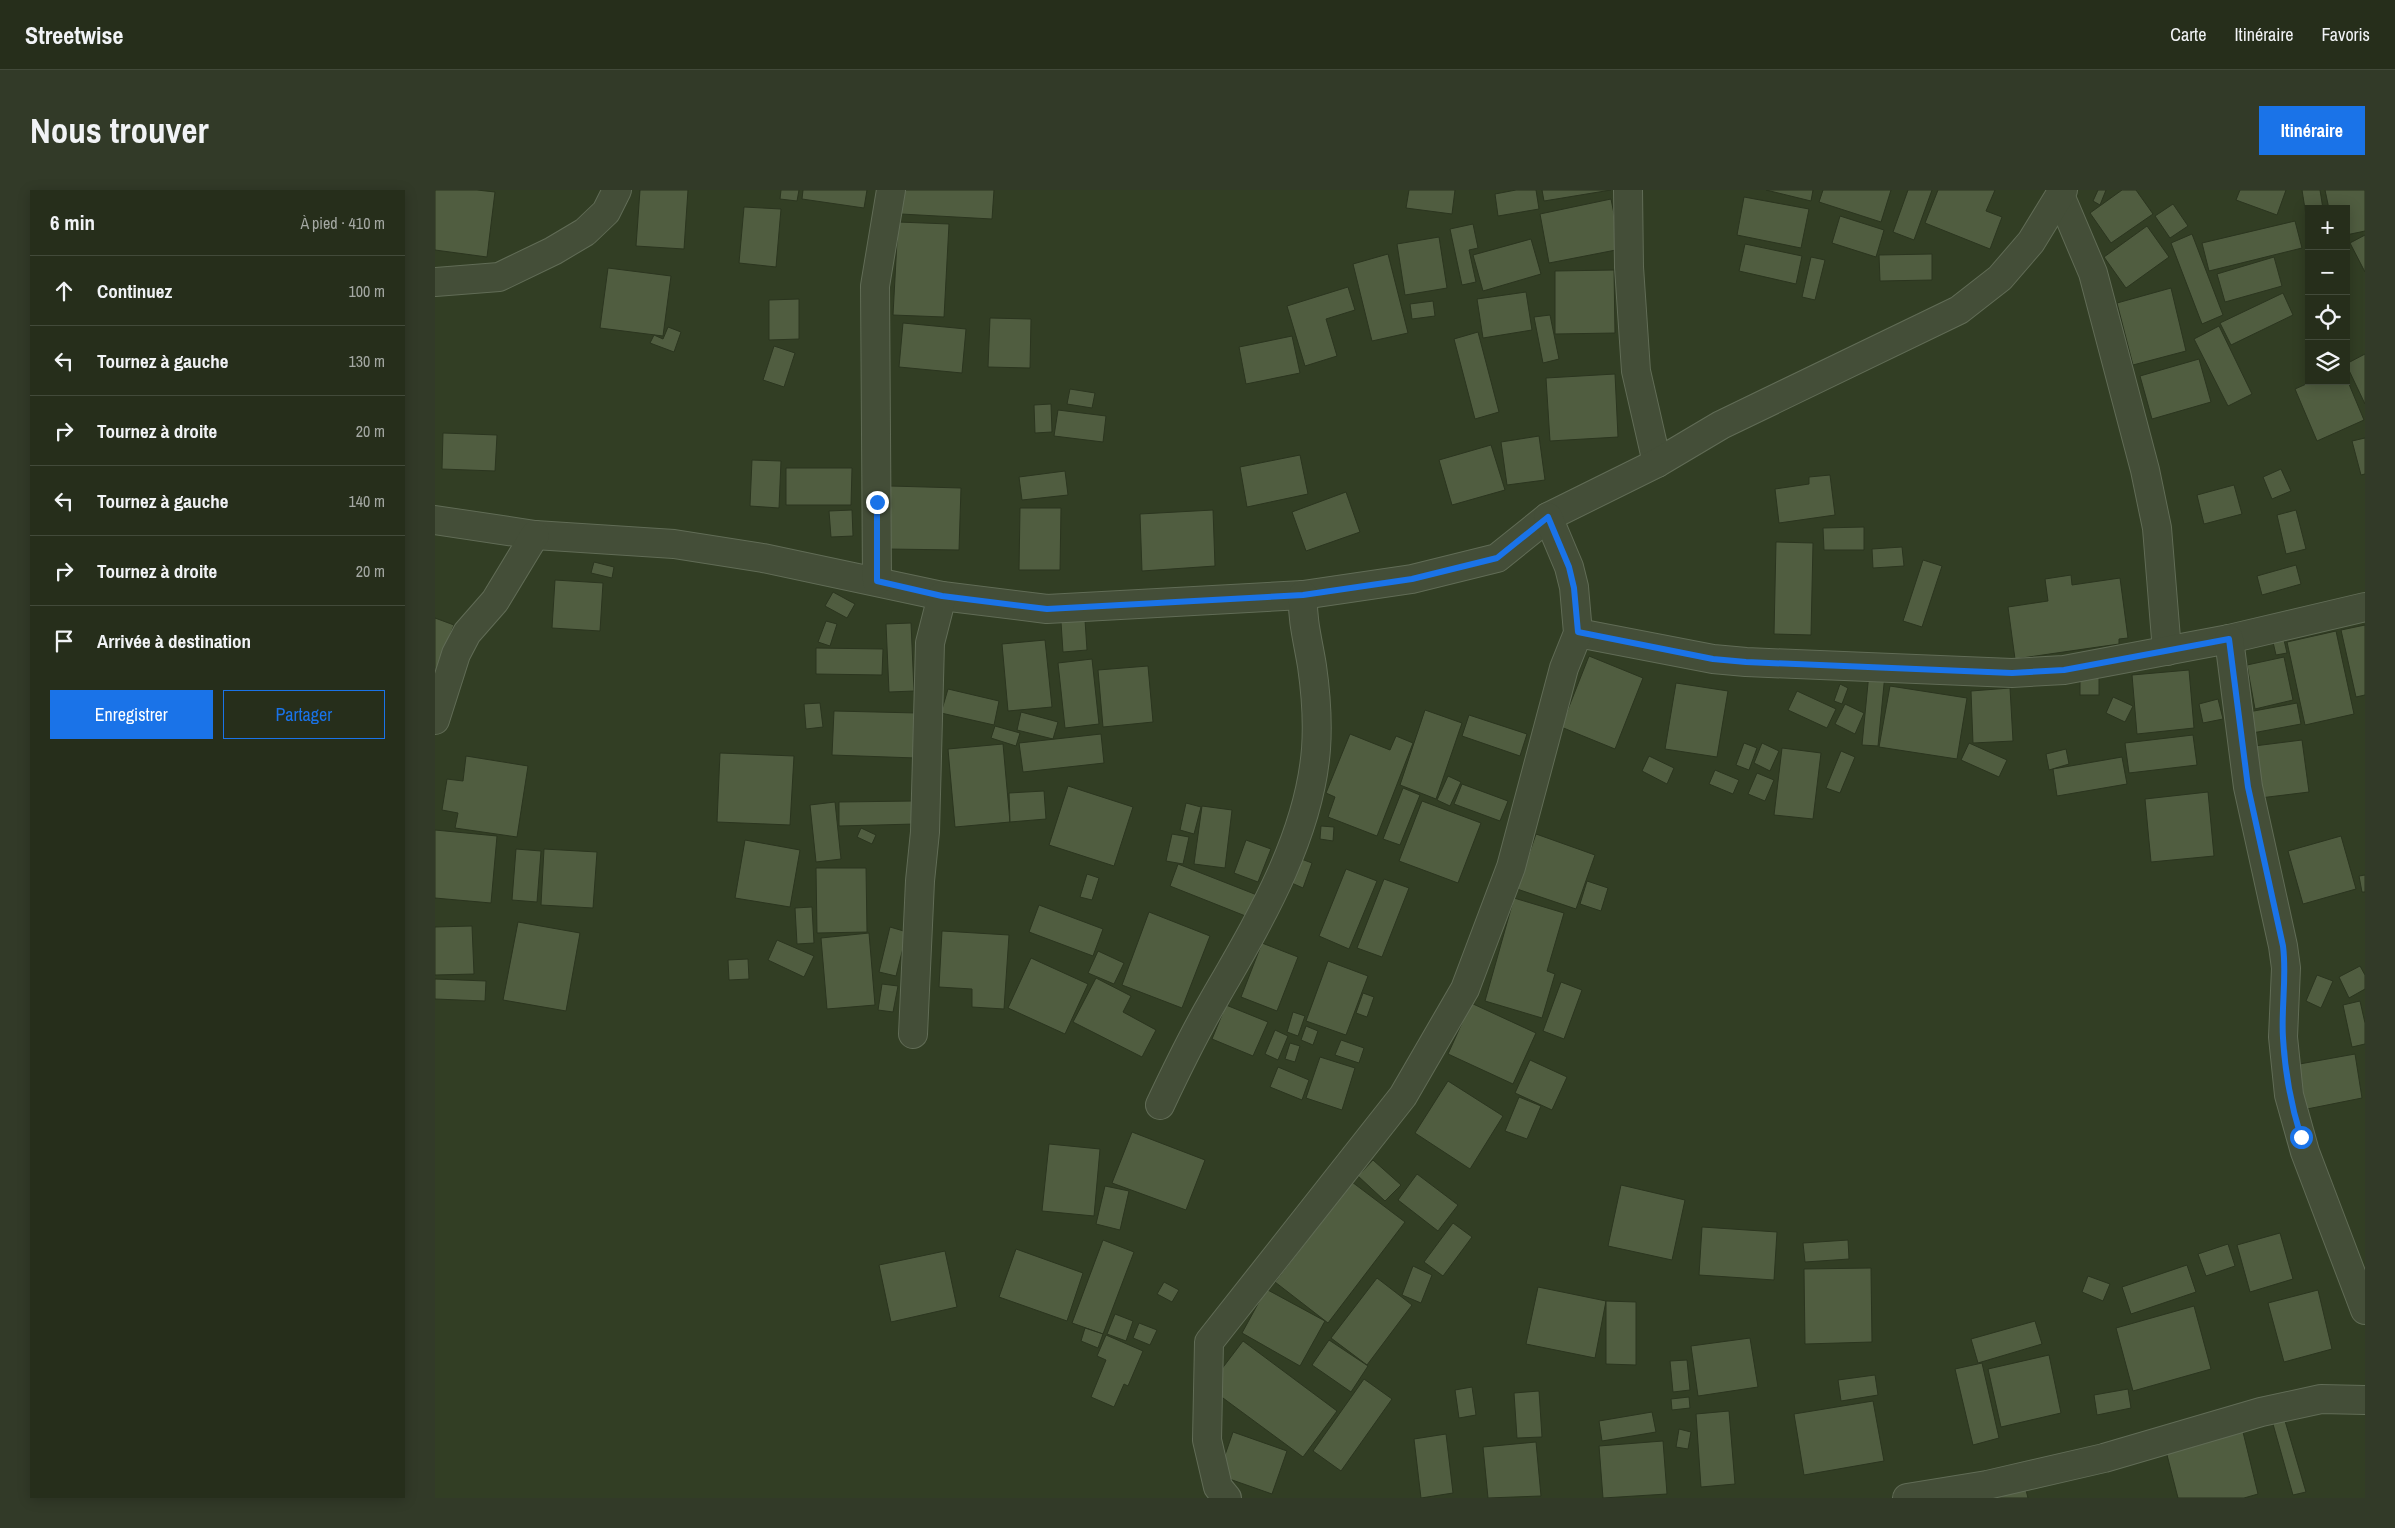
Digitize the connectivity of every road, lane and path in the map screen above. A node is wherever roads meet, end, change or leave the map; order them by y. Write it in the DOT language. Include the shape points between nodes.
graph roads {
  1 [pos="617,190"];
  2 [pos="891,190"];
  3 [pos="1628,190"];
  4 [pos="2061,192"];
  5 [pos="435,282"];
  6 [pos="1657,463"];
  7 [pos="1548,517"];
  8 [pos="435,520"];
  9 [pos="535,535"];
  10 [pos="877,581"];
  11 [pos="1303,595"];
  12 [pos="942,596"];
  13 [pos="2365,607"];
  14 [pos="1578,632"];
  15 [pos="2229,639"];
  16 [pos="2167,652"];
  17 [pos="435,720"];
  18 [pos="913,1034"];
  19 [pos="1160,1105"];
  20 [pos="2365,1310"];
  21 [pos="2365,1400"];
  22 [pos="1227,1498"];
  23 [pos="1907,1498"];
  1 -- 5 [label="street" via="606,212 585,232 553,251 499,277"];
  2 -- 10 [label="street" via="875,286"];
  3 -- 6 [label="street" via="1636,372"];
  4 -- 6 [label="street" via="2031,242 2000,278 1959,310 1721,425"];
  4 -- 16 [label="street" via="2093,273 2145,470 2157,528"];
  6 -- 7 [label="street"];
  7 -- 11 [label="street" via="1497,558 1412,579"];
  7 -- 14 [label="street" via="1572,581"];
  8 -- 9 [label="street"];
  9 -- 10 [label="street" via="674,544"];
  9 -- 17 [label="street" via="495,601 467,633 456,654"];
  10 -- 12 [label="street"];
  11 -- 12 [label="street" via="1047,609"];
  11 -- 19 [label="street" via="1302,620 1312,664 1317,710 1316,751 1305,808 1293,845 1267,903 1181,1059"];
  12 -- 18 [label="street" via="930,643 925,832"];
  13 -- 15 [label="street"];
  14 -- 16 [label="street" via="1713,659 2012,673 2064,670"];
  14 -- 22 [label="street" via="1564,668 1511,867 1465,989 1403,1096 1209,1342 1207,1440 1218,1486"];
  15 -- 16 [label="street"];
  15 -- 20 [label="street" via="2248,787 2286,968 2283,1037 2289,1095 2305,1152"];
  21 -- 23 [label="street" via="2321,1399 2261,1412 2104,1458 1987,1485"];
}
